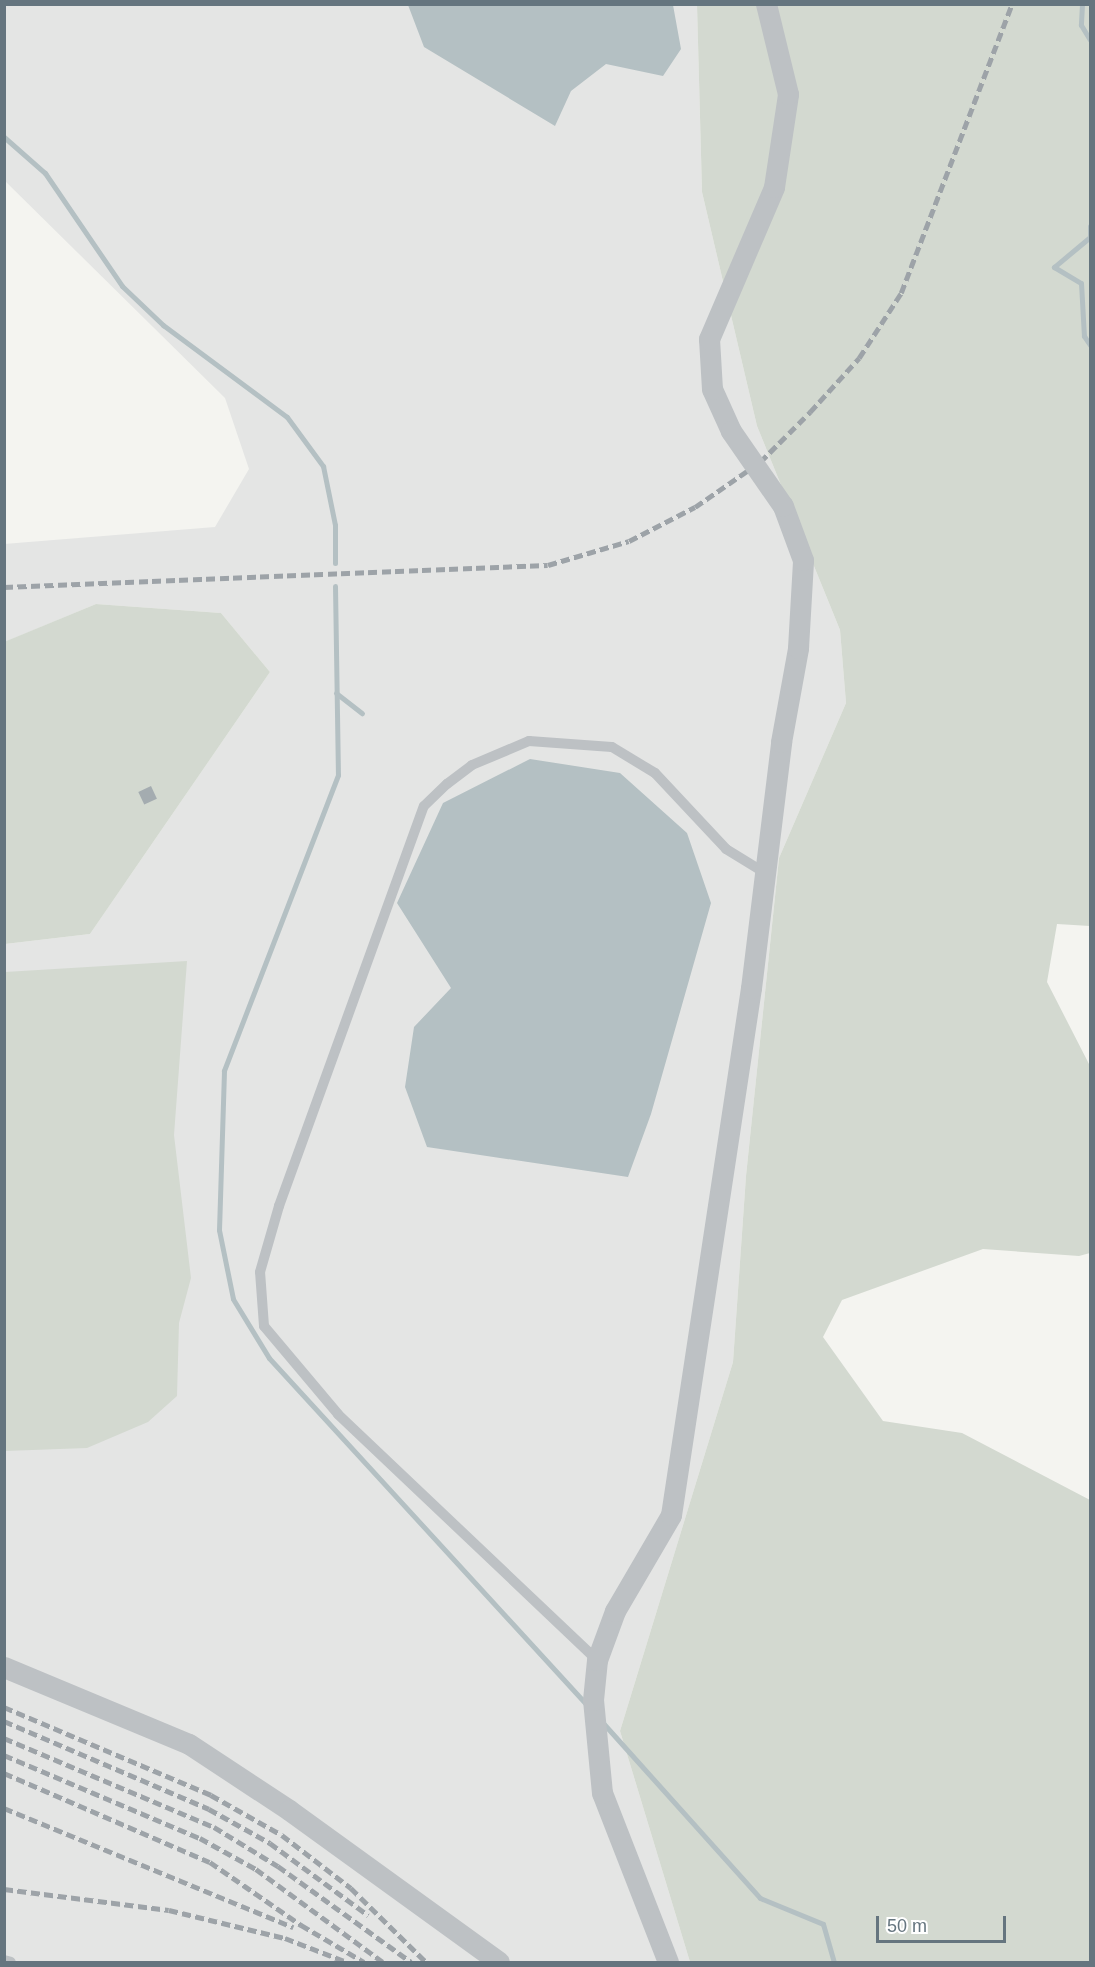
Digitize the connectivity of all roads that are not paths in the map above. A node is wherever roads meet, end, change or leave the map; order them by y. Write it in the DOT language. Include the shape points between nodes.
graph roads {
  1 [pos="766,4"];
  2 [pos="765,873"];
  3 [pos="597,1660"];
  4 [pos="4,1667"];
  5 [pos="4,1960"];
  6 [pos="11,1962"];
  7 [pos="499,1962"];
  8 [pos="668,1962"];
  1 -- 2 [label="street, bridge" via="788,94 774,187 709,339 712,389 731,431 783,506 803,560 798,648 781,742"];
  2 -- 3 [label="street" via="670,1515 615,1611"];
  2 -- 3 [label="lane" via="726,849 655,773 612,747 530,741 472,765 447,784 424,806 283,1195 260,1272 264,1326 338,1414"];
  3 -- 8 [label="street" via="593,1700 602,1792"];
  4 -- 7 [label="street" via="189,1744 289,1810"];
  5 -- 6 [label="lane"];
}
